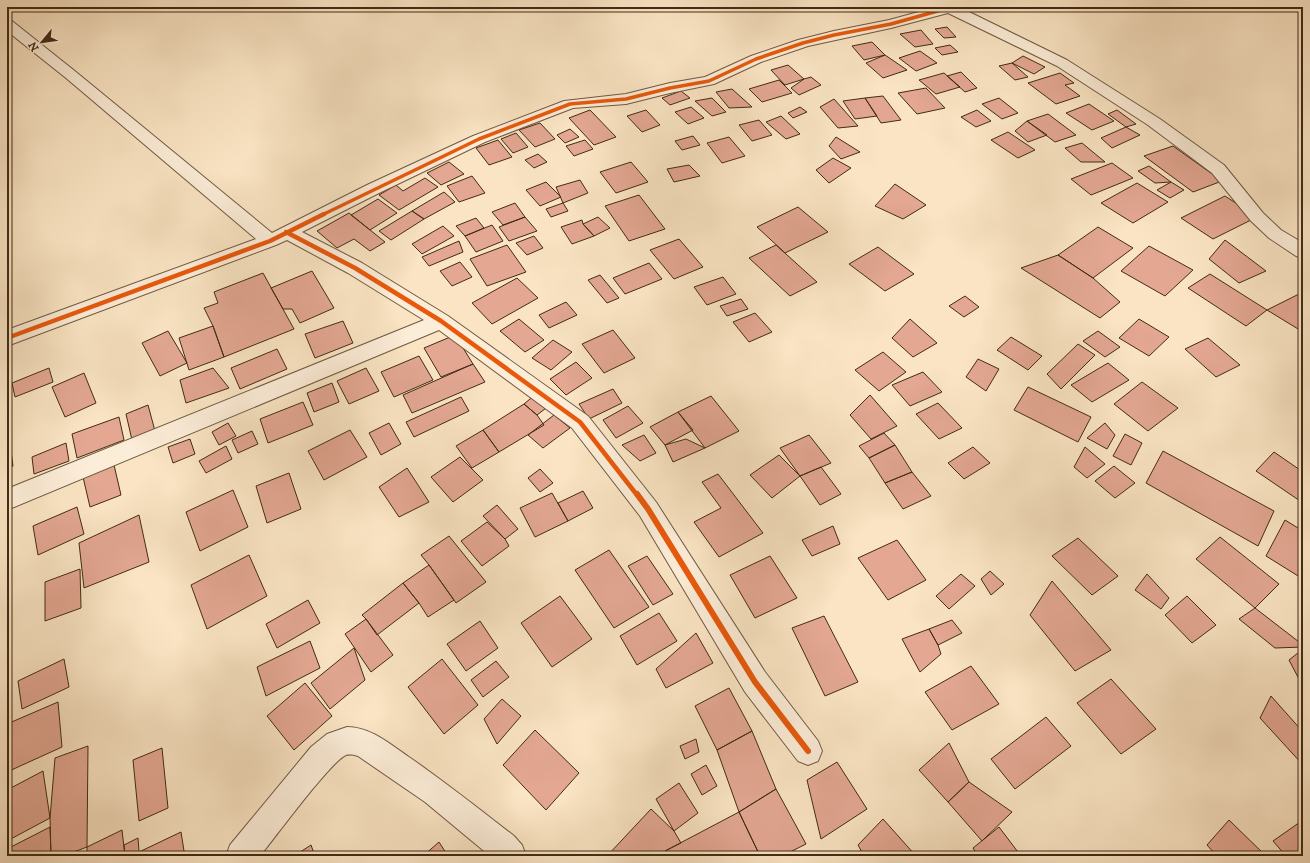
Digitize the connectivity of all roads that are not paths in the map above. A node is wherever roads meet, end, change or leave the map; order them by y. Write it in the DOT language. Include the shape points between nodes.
graph roads {
  1 [pos="949,8"];
  2 [pos="7,24"];
  3 [pos="278,237"];
  4 [pos="1303,252"];
  5 [pos="441,320"];
  6 [pos="7,338"];
  7 [pos="7,500"];
  8 [pos="808,751"];
  9 [pos="241,856"];
  10 [pos="511,856"];
  1 -- 3 [label="street" via="803,43 756,59 709,81 626,99 570,104 479,139"];
  1 -- 4 [label="street" via="1062,63 1154,122 1218,169 1257,217 1275,234"];
  2 -- 3 [label="street"];
  3 -- 5 [label="street" via="355,268"];
  3 -- 6 [label="street"];
  5 -- 7 [label="street"];
  5 -- 8 [label="street" via="580,422 648,509 755,682"];
  9 -- 10 [label="street" via="321,757 335,744 347,740 367,745 435,792"];
}
